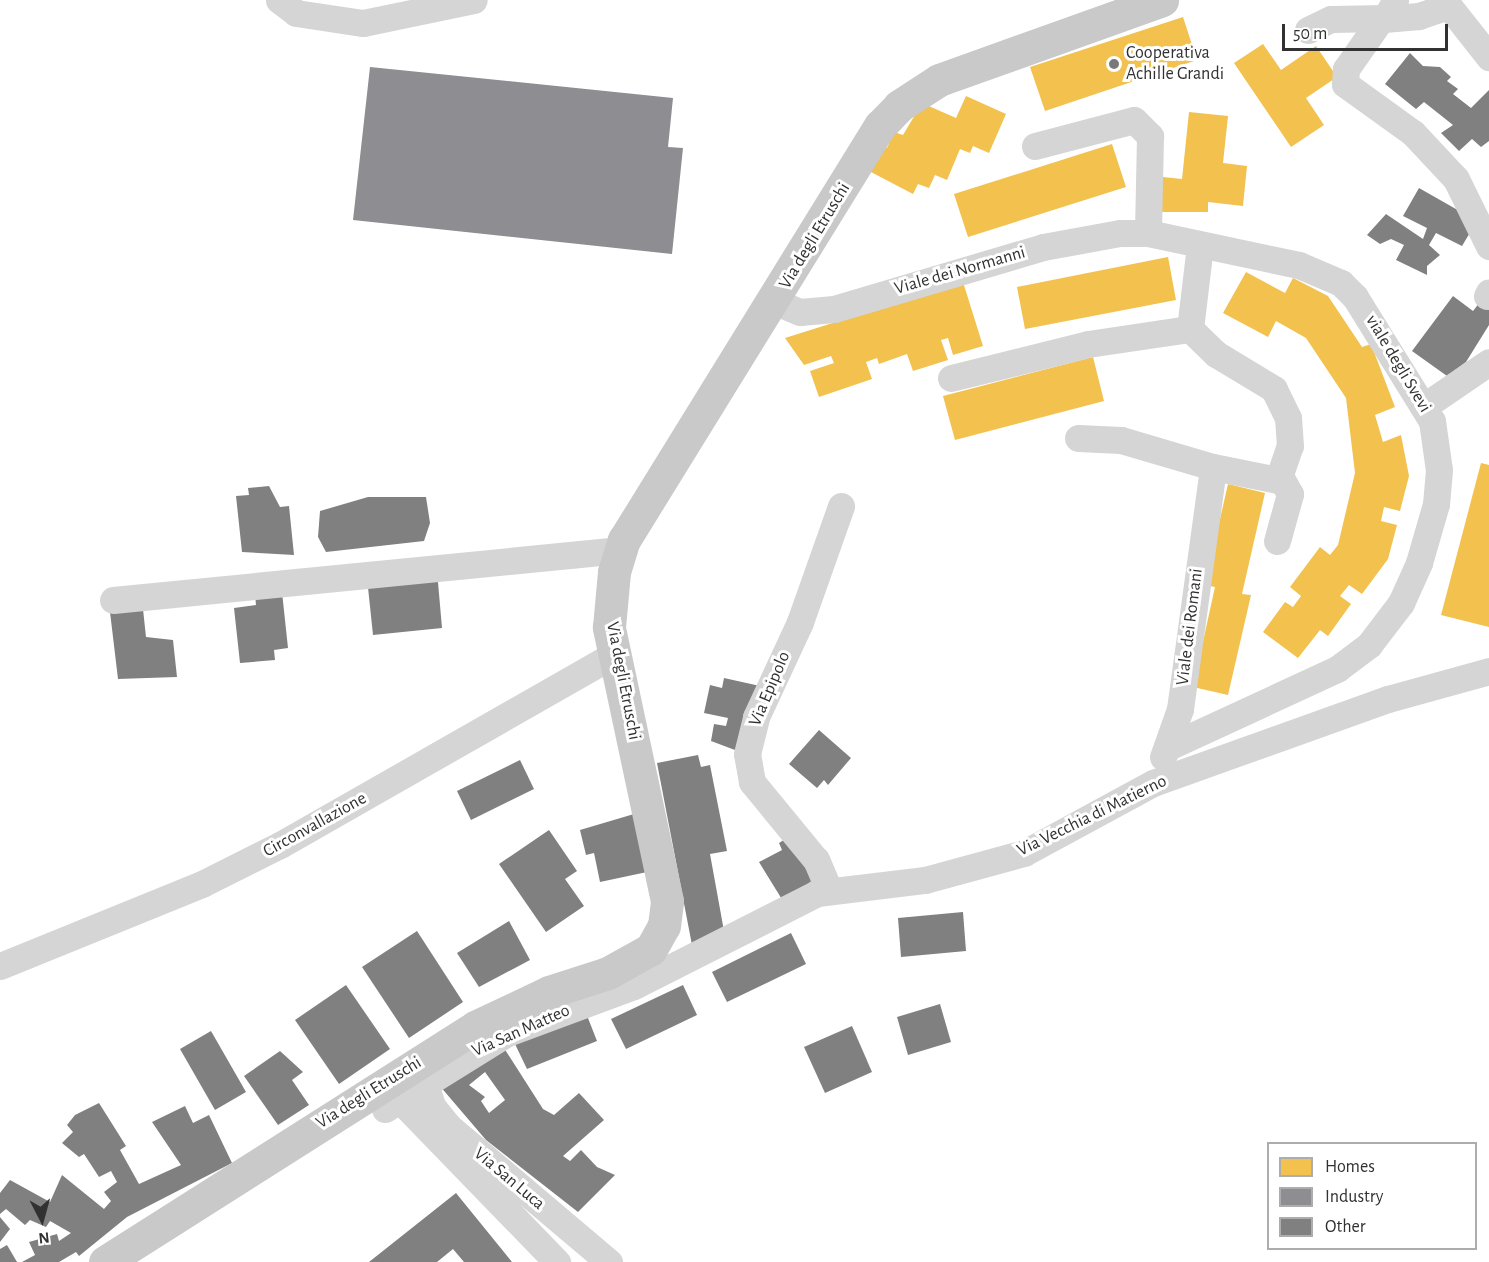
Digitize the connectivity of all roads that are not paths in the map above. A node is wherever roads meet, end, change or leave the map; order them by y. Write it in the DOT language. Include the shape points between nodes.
graph roads {
  1 [pos="279,0"];
  2 [pos="474,0"];
  3 [pos="1162,0"];
  4 [pos="1446,3"];
  5 [pos="1388,10"];
  6 [pos="1308,30"];
  7 [pos="1489,57"];
  8 [pos="1035,146"];
  9 [pos="1148,233"];
  10 [pos="1200,245"];
  11 [pos="1489,246"];
  12 [pos="776,302"];
  13 [pos="1191,329"];
  14 [pos="1489,362"];
  15 [pos="951,378"];
  16 [pos="1426,405"];
  17 [pos="1078,438"];
  18 [pos="1213,467"];
  19 [pos="1281,478"];
  20 [pos="841,506"];
  21 [pos="1277,541"];
  22 [pos="622,545"];
  23 [pos="243,573"];
  24 [pos="114,600"];
  25 [pos="615,654"];
  26 [pos="1489,671"];
  27 [pos="1168,747"];
  28 [pos="1153,783"];
  29 [pos="830,890"];
  30 [pos="658,960"];
  31 [pos="0,966"];
  32 [pos="425,1084"];
  33 [pos="105,1262"];
  34 [pos="557,1262"];
  35 [pos="609,1262"];
  1 -- 2 [label="street" via="296,13 363,23"];
  3 -- 12 [label="main road, Via degli Etruschi" via="939,80 912,96 880,126"];
  4 -- 5 [label="street" via="1419,16"];
  4 -- 7 [label="street"];
  5 -- 6 [label="street" via="1331,19"];
  5 -- 11 [label="street" via="1346,69 1345,84 1413,134 1456,179"];
  8 -- 9 [label="street" via="1134,120 1150,136"];
  9 -- 10 [label="street, Viale dei Normanni"];
  9 -- 12 [label="street, Viale dei Normanni" via="1086,236 834,309 800,312"];
  10 -- 13 [label="street"];
  10 -- 16 [label="street, viale degli Svevi" via="1299,265 1341,283"];
  12 -- 22 [label="main road, Via degli Etruschi"];
  13 -- 15 [label="street" via="1088,344"];
  13 -- 19 [label="street" via="1216,354 1266,382 1280,398 1290,429"];
  14 -- 16 [label="street"];
  16 -- 27 [label="street, viale degli Svevi" via="1437,446 1436,504 1419,564 1388,620 1369,645 1336,669"];
  17 -- 18 [label="street" via="1121,440"];
  18 -- 19 [label="street"];
  18 -- 27 [label="street, Viale dei Romani" via="1180,710"];
  19 -- 21 [label="street" via="1290,494"];
  20 -- 29 [label="street, Via Epipolo" via="800,622 756,717 747,754 752,782 816,860"];
  22 -- 23 [label="street"];
  22 -- 24 [label="street"];
  22 -- 25 [label="main road, Via degli Etruschi" via="609,603"];
  25 -- 30 [label="main road, Via degli Etruschi" via="667,901"];
  25 -- 31 [label="street, Circonvallazione" via="280,845 202,884"];
  26 -- 28 [label="street, Via Vecchia di Matierno" via="1388,699"];
  27 -- 28 [label="street, Viale dei Romani"];
  28 -- 29 [label="street, Via Vecchia di Matierno" via="1024,853 925,880"];
  29 -- 30 [label="street, Via Vecchia di Matierno"];
  30 -- 32 [label="street, Via San Matteo" via="507,1033"];
  30 -- 33 [label="main road, Via degli Etruschi" via="549,992 476,1027"];
  32 -- 34 [label="street, Via San Matteo" via="393,1105"];
  32 -- 35 [label="street, Via San Luca" via="432,1106 448,1125"];
}
